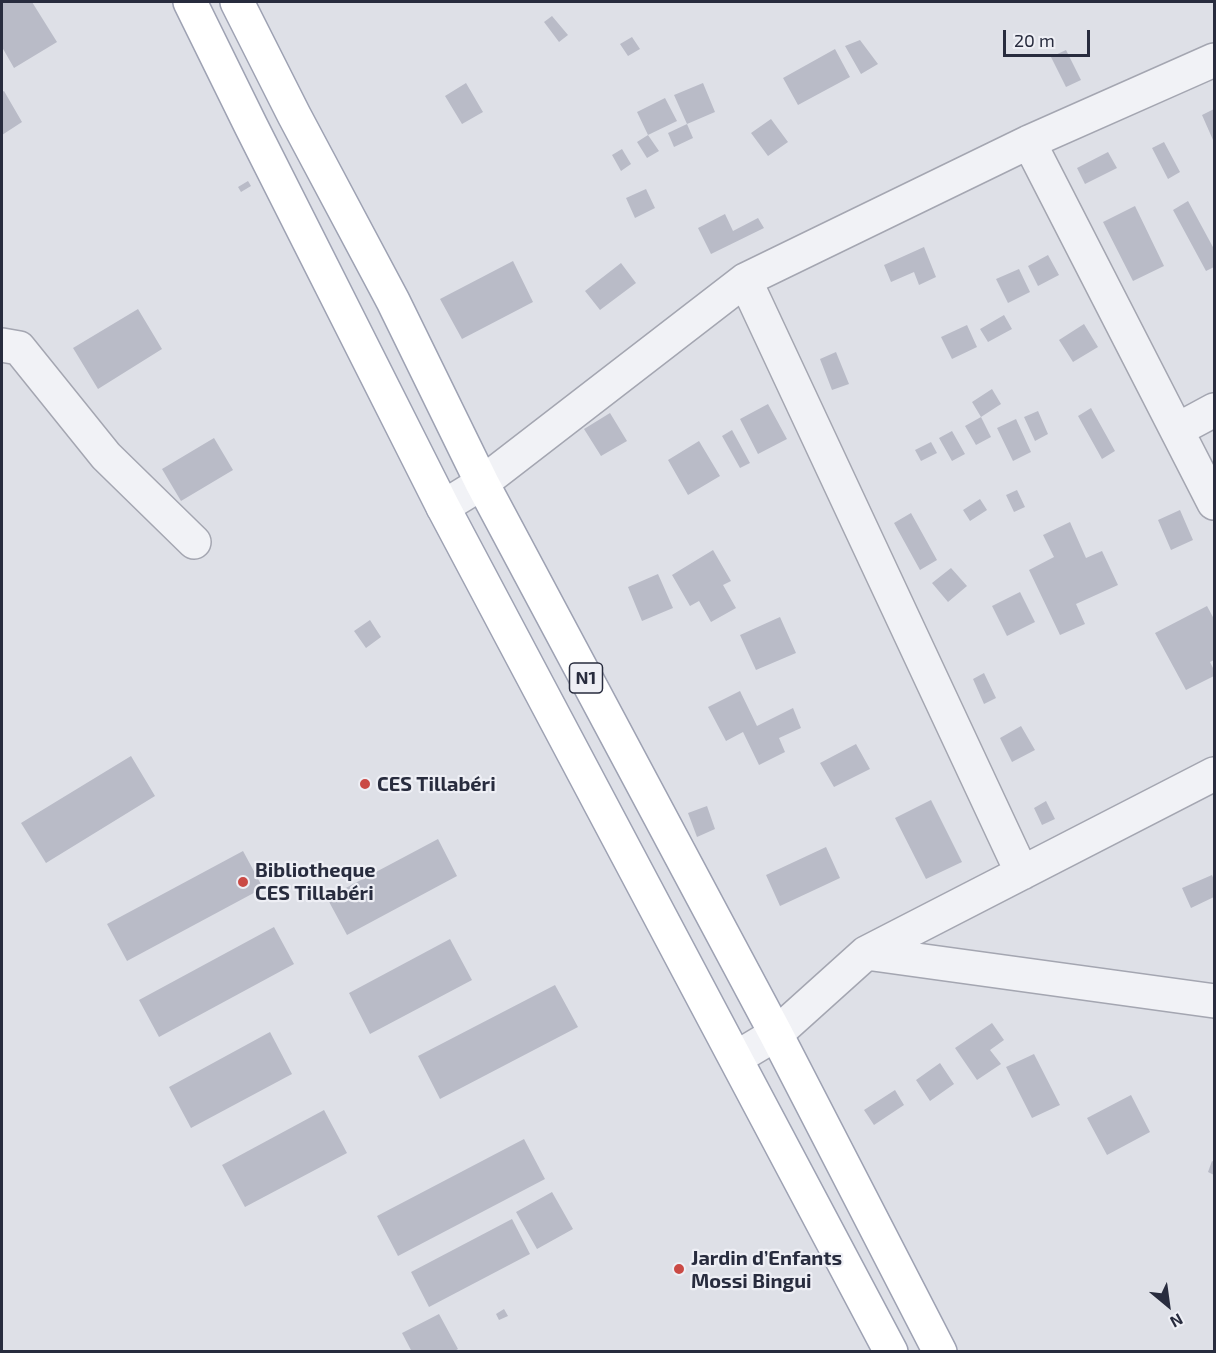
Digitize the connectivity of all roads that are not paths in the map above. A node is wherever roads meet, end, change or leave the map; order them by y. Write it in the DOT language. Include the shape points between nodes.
graph roads {
  1 [pos="190,2"];
  2 [pos="237,2"];
  3 [pos="1215,60"];
  4 [pos="1029,142"];
  5 [pos="745,280"];
  6 [pos="2,345"];
  7 [pos="1215,410"];
  8 [pos="1177,430"];
  9 [pos="482,483"];
  10 [pos="1215,503"];
  11 [pos="443,507"];
  12 [pos="194,542"];
  13 [pos="1215,774"];
  14 [pos="1022,873"];
  15 [pos="866,953"];
  16 [pos="1215,1001"];
  17 [pos="776,1034"];
  18 [pos="736,1058"];
  19 [pos="891,1352"];
  20 [pos="940,1352"];
  1 -- 11 [label="main road, N1"];
  2 -- 9 [label="main road, N1" via="393,301"];
  3 -- 4 [label="street"];
  4 -- 5 [label="street"];
  4 -- 8 [label="street"];
  5 -- 9 [label="street"];
  5 -- 14 [label="street"];
  6 -- 12 [label="street" via="19,348 106,456"];
  7 -- 8 [label="street"];
  8 -- 10 [label="street"];
  9 -- 11 [label="street"];
  9 -- 17 [label="main road, N1"];
  11 -- 18 [label="main road, N1"];
  13 -- 14 [label="street"];
  14 -- 15 [label="street"];
  15 -- 16 [label="street"];
  15 -- 17 [label="street"];
  17 -- 18 [label="street"];
  17 -- 20 [label="main road, N1"];
  18 -- 19 [label="main road, N1"];
}
